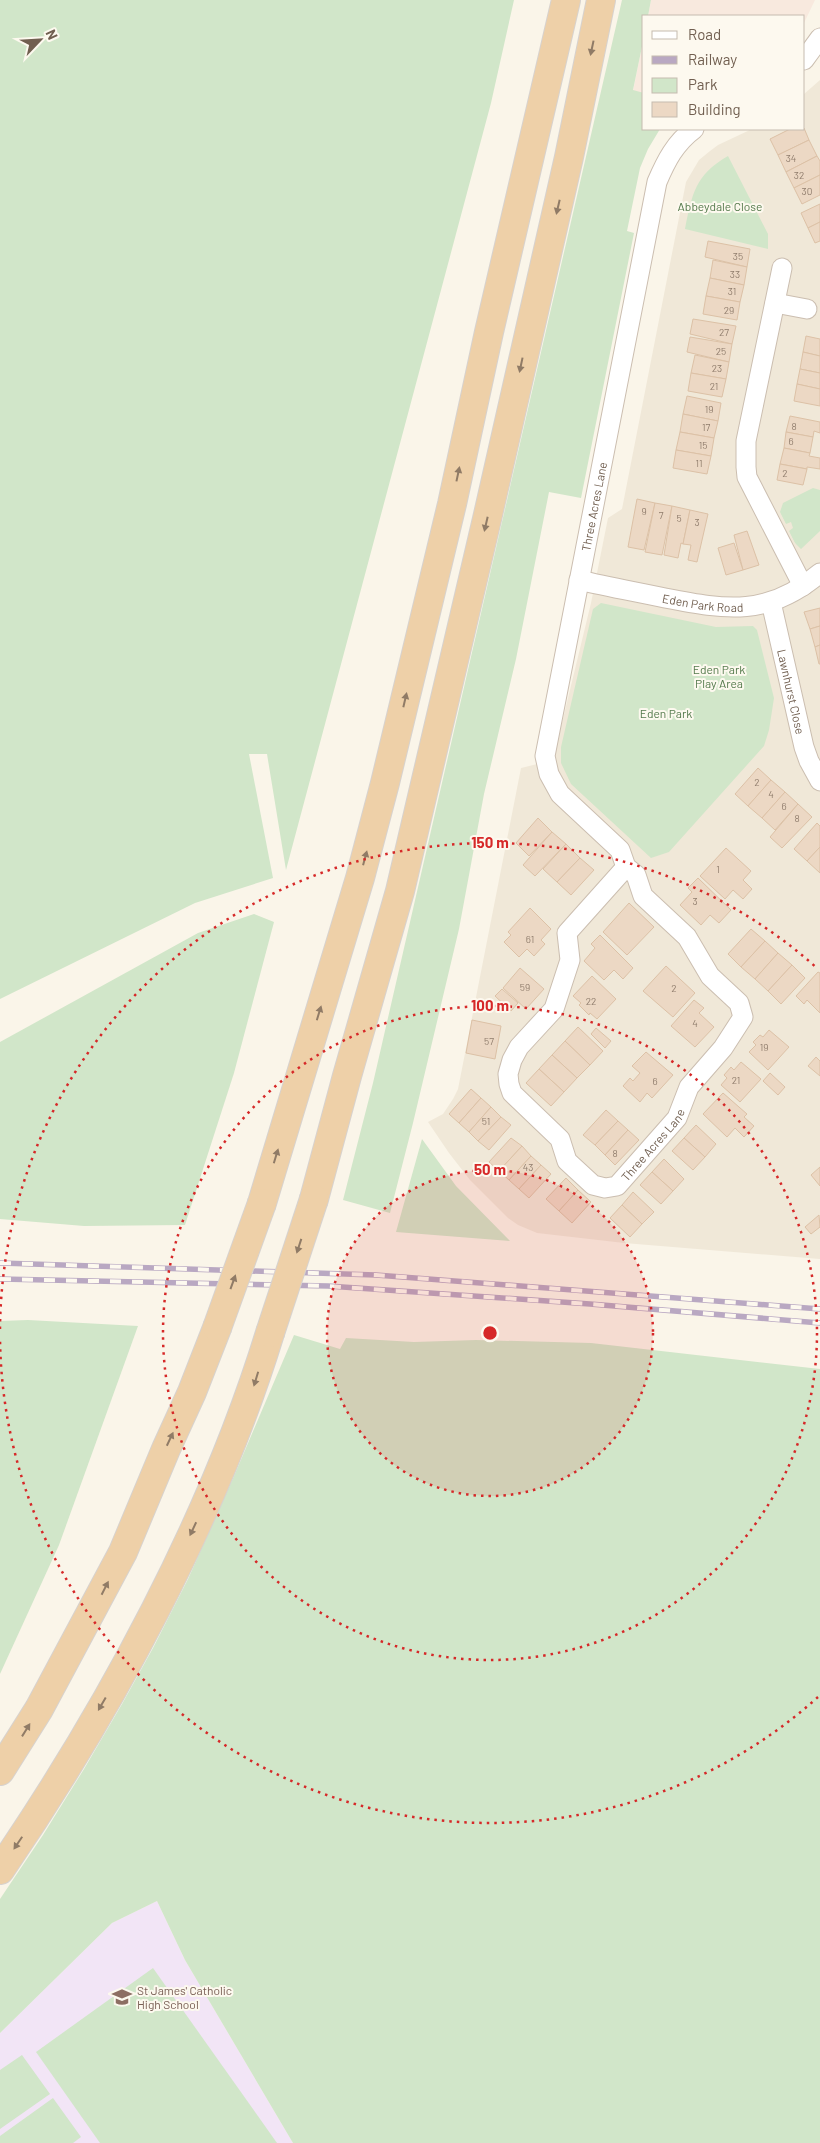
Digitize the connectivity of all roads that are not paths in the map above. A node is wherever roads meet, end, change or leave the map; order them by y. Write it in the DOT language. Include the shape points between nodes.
graph roads {
  1 [pos="566,0"];
  2 [pos="601,0"];
  3 [pos="820,38"];
  4 [pos="805,59"];
  5 [pos="693,130"];
  6 [pos="782,268"];
  7 [pos="775,303"];
  8 [pos="807,309"];
  9 [pos="820,572"];
  10 [pos="579,580"];
  11 [pos="803,586"];
  12 [pos="771,602"];
  13 [pos="820,781"];
  14 [pos="626,867"];
  15 [pos="0,1771"];
  16 [pos="0,1870"];
  15 -- 1 [label="highway, one-way, bridge" via="43,1701 123,1552 192,1392 262,1203 360,878 385,783"];
  2 -- 16 [label="highway, one-way, bridge" via="570,157 405,872 314,1199 253,1388 217,1477 169,1581 77,1748"];
  3 -- 4 [label="street"];
  5 -- 10 [label="street, Three Acres Lane" via="670,154 657,182"];
  6 -- 7 [label="street"];
  7 -- 8 [label="street"];
  7 -- 11 [label="street" via="746,441 746,467 752,488"];
  9 -- 11 [label="street, Eden Park Road"];
  10 -- 12 [label="street, Eden Park Road" via="712,607 743,608"];
  10 -- 14 [label="street, Three Acres Lane" via="546,747 547,768 560,794 620,850"];
  11 -- 12 [label="street, Eden Park Road"];
  12 -- 13 [label="street, Lawnhurst Close" via="804,747"];
  14 -- 14 [label="street, Three Acres Lane" via="636,875 643,896 687,937 710,976 739,1003 743,1017 723,1048 689,1087 677,1118 617,1186 605,1188 593,1185 567,1161 560,1139 512,1094 508,1074 519,1047 554,1009 570,960 567,933"];
}
